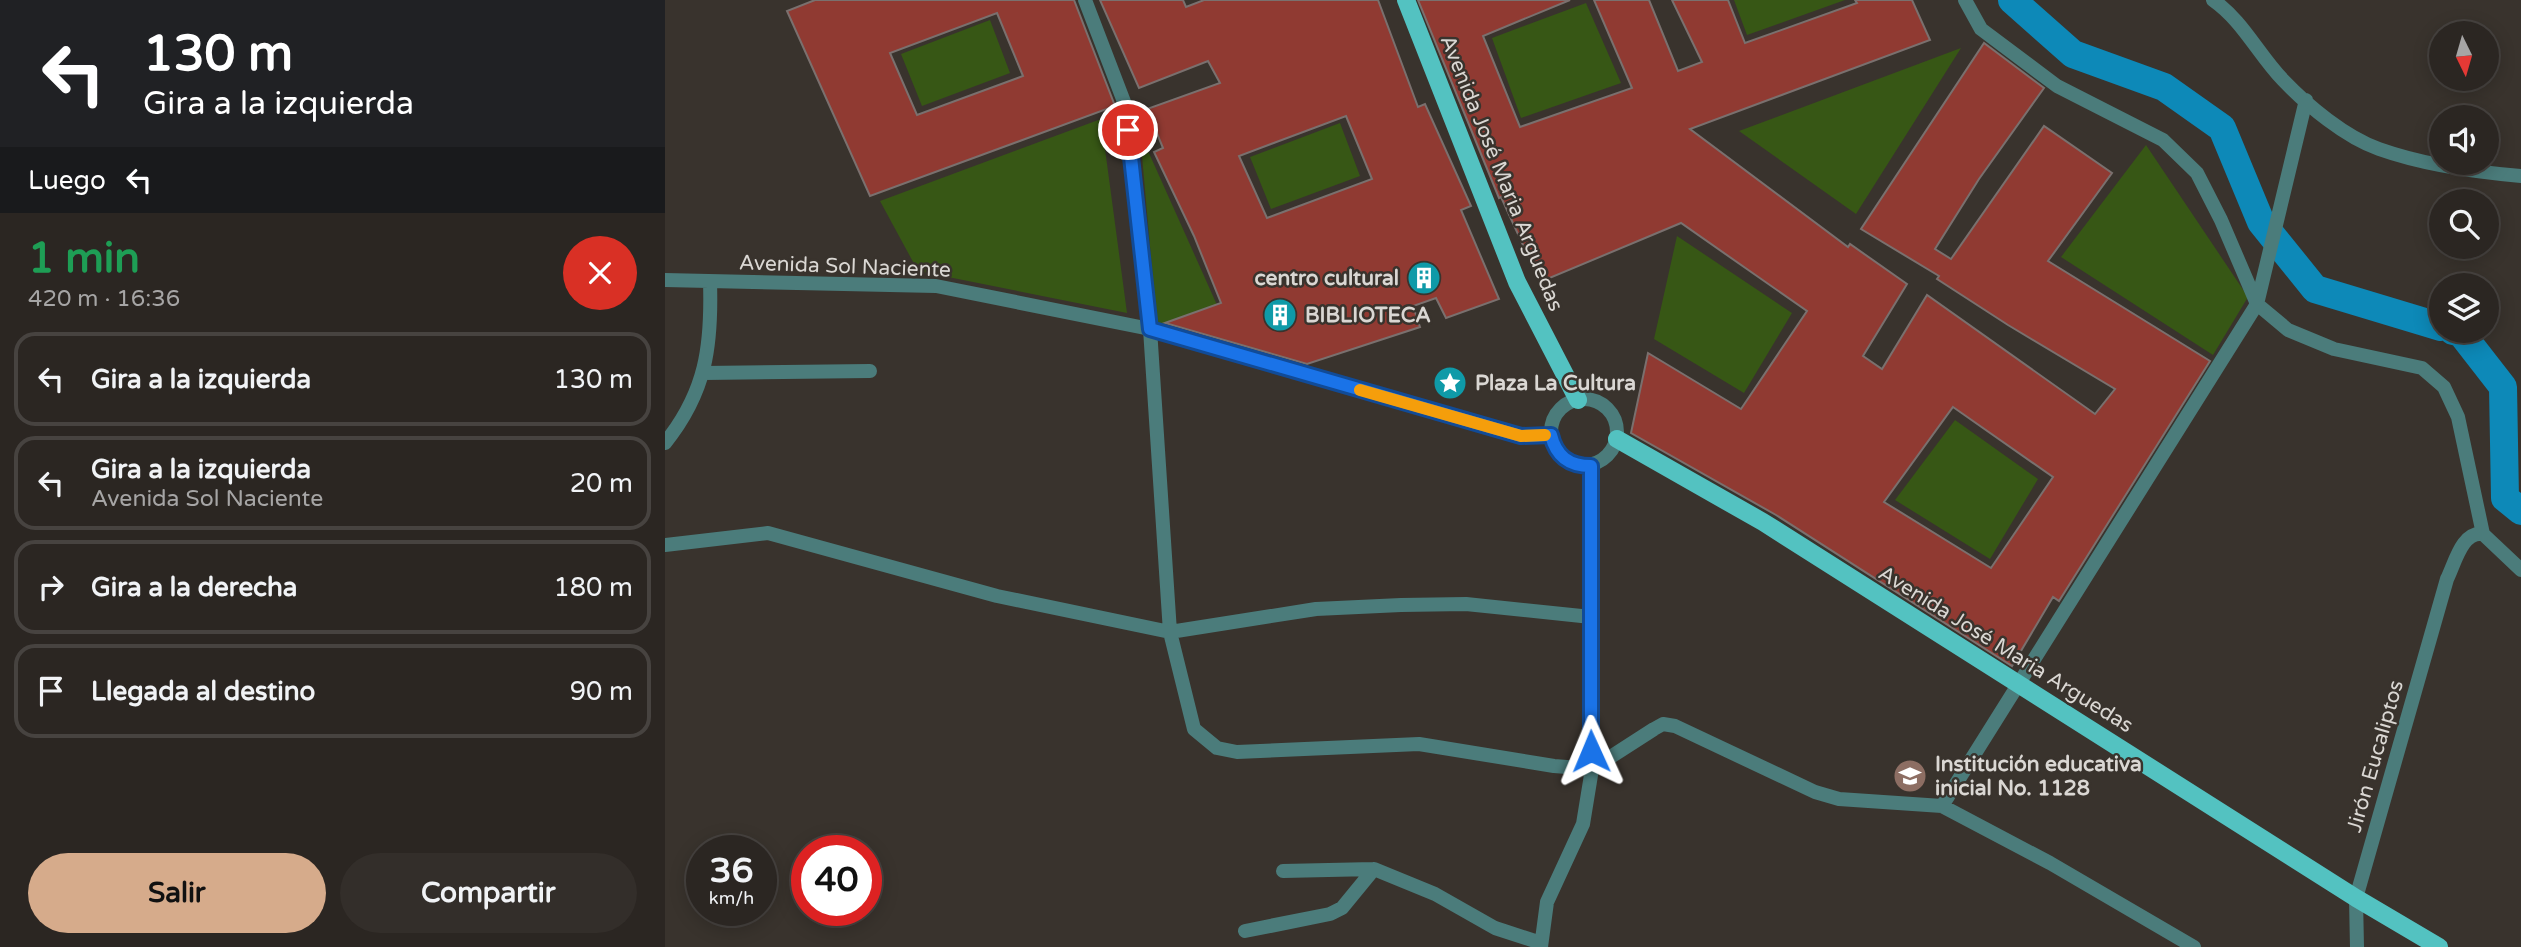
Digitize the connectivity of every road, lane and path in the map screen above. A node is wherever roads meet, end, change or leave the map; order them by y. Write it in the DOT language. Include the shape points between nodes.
graph roads {
  1 [pos="1085,0"];
  2 [pos="1406,0"];
  3 [pos="1965,0"];
  4 [pos="2213,0"];
  5 [pos="2306,100"];
  6 [pos="2521,176"];
  7 [pos="665,268"];
  8 [pos="672,281"];
  9 [pos="710,282"];
  10 [pos="2258,298"];
  11 [pos="1150,329"];
  12 [pos="870,371"];
  13 [pos="704,373"];
  14 [pos="1578,400"];
  15 [pos="1551,435"];
  16 [pos="1617,439"];
  17 [pos="665,443"];
  18 [pos="1591,466"];
  19 [pos="2483,534"];
  20 [pos="665,545"];
  21 [pos="2521,570"];
  22 [pos="1591,617"];
  23 [pos="1170,632"];
  24 [pos="2018,684"];
  25 [pos="1592,769"];
  26 [pos="1942,806"];
  27 [pos="1374,869"];
  28 [pos="1283,871"];
  29 [pos="2356,898"];
  30 [pos="1245,931"];
  31 [pos="1541,945"];
  32 [pos="2193,947"];
  33 [pos="2357,947"];
  34 [pos="2439,947"];
  1 -- 11 [label="street" via="1126,107"];
  2 -- 14 [label="main road, Avenida José Maria Arguedas" via="1517,282"];
  3 -- 10 [label="street" via="1981,29 2057,86 2163,140 2197,173"];
  4 -- 5 [label="street" via="2230,12 2283,80"];
  5 -- 6 [label="street" via="2377,148 2472,172"];
  5 -- 10 [label="street"];
  7 -- 8 [label="street"];
  8 -- 9 [label="street, Avenida Sol Naciente"];
  9 -- 11 [label="street, Avenida Sol Naciente" via="936,286"];
  9 -- 13 [label="street" via="712,324"];
  10 -- 19 [label="street" via="2288,330 2334,349 2422,368 2444,387 2458,417"];
  10 -- 24 [label="street"];
  11 -- 15 [label="street, Avenida Sol Naciente" via="1521,436"];
  11 -- 23 [label="street"];
  12 -- 13 [label="street"];
  13 -- 17 [label="street" via="687,416"];
  14 -- 15 [label="street" via="1555,416"];
  14 -- 16 [label="street" via="1589,399 1609,409 1618,428"];
  15 -- 18 [label="street" via="1554,446 1569,462"];
  16 -- 18 [label="street" via="1608,456"];
  16 -- 24 [label="main road, Avenida José Maria Arguedas" via="1763,522"];
  18 -- 22 [label="street"];
  19 -- 21 [label="street"];
  19 -- 29 [label="street, Jirón Eucaliptos" via="2467,538 2447,579"];
  20 -- 23 [label="street" via="768,533 997,596"];
  22 -- 23 [label="street" via="1466,604 1401,605 1316,609"];
  22 -- 25 [label="street"];
  23 -- 25 [label="street" via="1194,729 1217,748 1237,752 1419,744"];
  24 -- 26 [label="street"];
  24 -- 29 [label="main road, Avenida José Maria Arguedas"];
  25 -- 26 [label="street" via="1663,724 1815,792 1839,799"];
  25 -- 31 [label="street" via="1583,824 1547,902"];
  26 -- 32 [label="street"];
  27 -- 28 [label="street"];
  27 -- 30 [label="street" via="1342,908 1330,914"];
  27 -- 31 [label="street" via="1435,894 1495,928"];
  29 -- 33 [label="street, Jirón Eucaliptos"];
  29 -- 34 [label="main road, Avenida José Maria Arguedas"];
}
